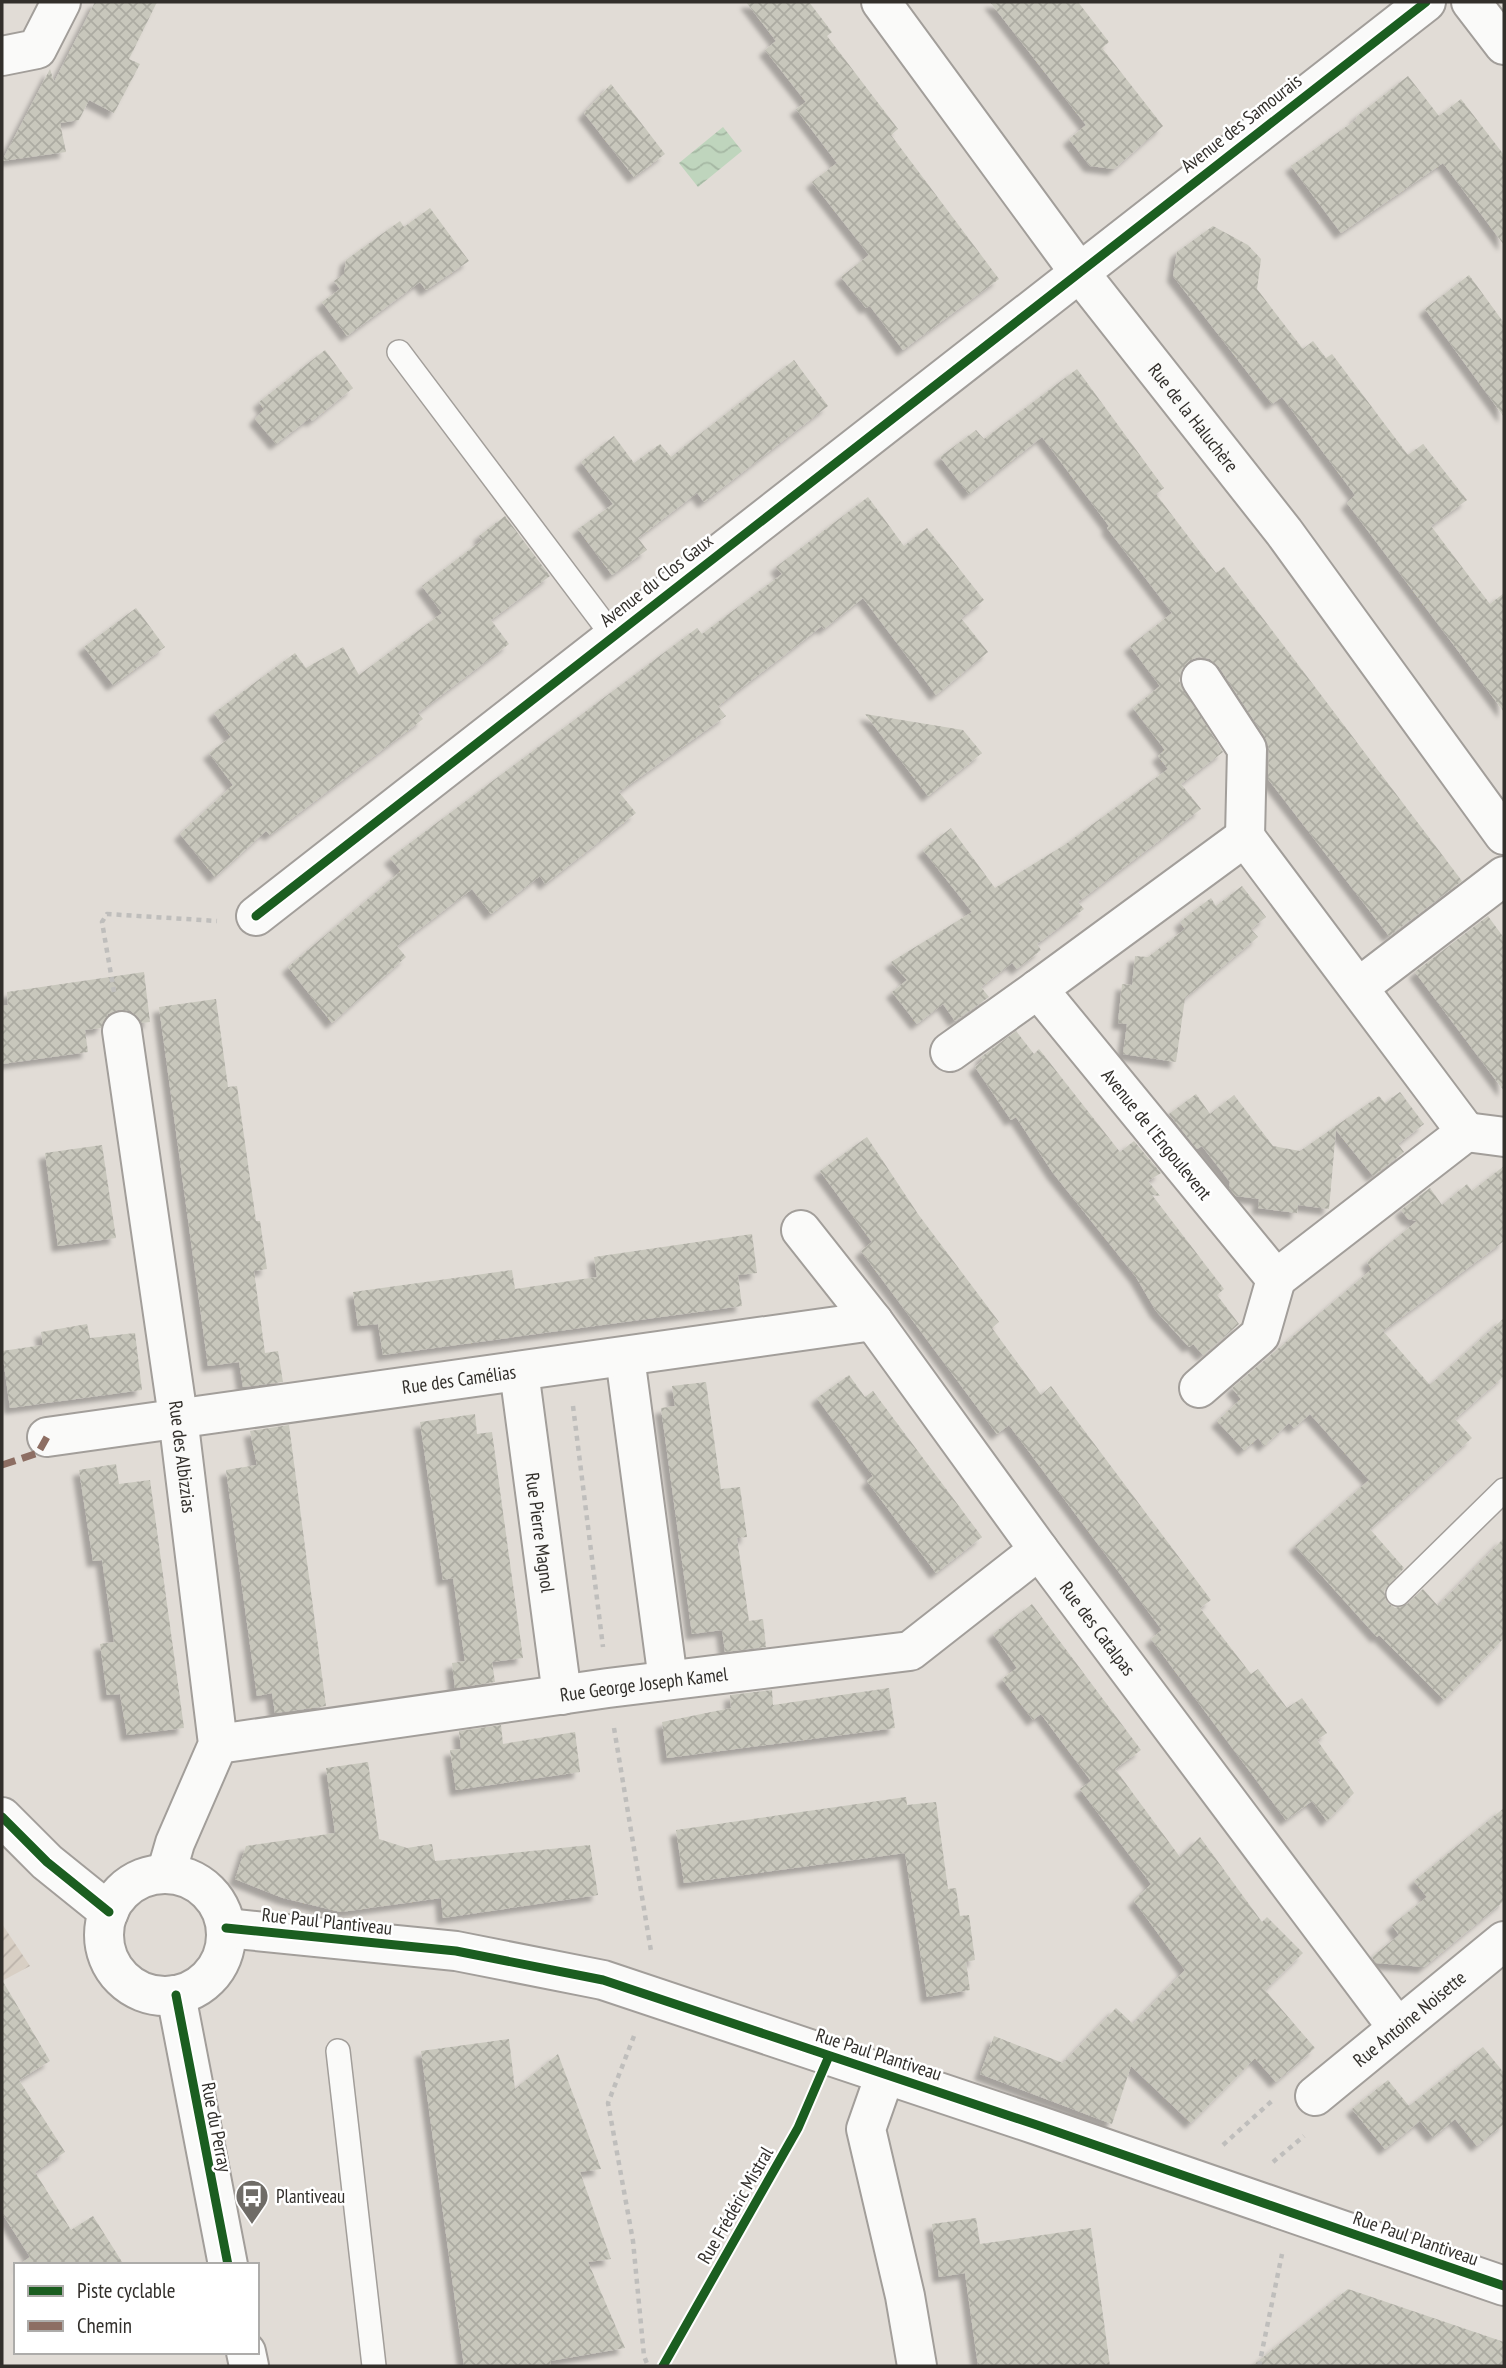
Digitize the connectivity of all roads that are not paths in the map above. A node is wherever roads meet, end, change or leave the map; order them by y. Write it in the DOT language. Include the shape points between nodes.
graph roads {
  1 [pos="61,2"];
  2 [pos="881,2"];
  3 [pos="1426,2"];
  4 [pos="1471,2"];
  5 [pos="1504,46"];
  6 [pos="2,56"];
  7 [pos="1079,272"];
  8 [pos="399,352"];
  9 [pos="613,636"];
  10 [pos="1200,679"];
  11 [pos="1504,835"];
  12 [pos="1245,837"];
  13 [pos="1504,876"];
  14 [pos="256,916"];
  15 [pos="1359,987"];
  16 [pos="1038,989"];
  17 [pos="122,1031"];
  18 [pos="950,1052"];
  19 [pos="1466,1132"];
  20 [pos="1504,1137"];
  21 [pos="801,1230"];
  22 [pos="1276,1279"];
  23 [pos="873,1321"];
  24 [pos="625,1357"];
  25 [pos="519,1371"];
  26 [pos="1199,1388"];
  27 [pos="178,1417"];
  28 [pos="47,1437"];
  29 [pos="1504,1490"];
  30 [pos="1039,1550"];
  31 [pos="1398,1594"];
  32 [pos="668,1680"];
  33 [pos="562,1695"];
  34 [pos="218,1744"];
  35 [pos="7,1832"];
  36 [pos="166,1874"];
  37 [pos="109,1912"];
  38 [pos="226,1928"];
  39 [pos="1504,1941"];
  40 [pos="176,1995"];
  41 [pos="1397,2027"];
  42 [pos="338,2051"];
  43 [pos="885,2075"];
  44 [pos="1303,2106"];
  45 [pos="228,2263"];
  46 [pos="1504,2286"];
  47 [pos="374,2366"];
  48 [pos="917,2366"];
  1 -- 6 [label="street" via="37,49"];
  2 -- 7 [label="street, Rue de la Haluchère"];
  3 -- 7 [label="street, Avenue des Samourais"];
  4 -- 5 [label="street"];
  7 -- 9 [label="street, Avenue du Clos Gaux"];
  7 -- 11 [label="street, Rue de la Haluchère" via="1284,532"];
  8 -- 9 [label="lane"];
  9 -- 14 [label="street, Avenue du Clos Gaux"];
  10 -- 12 [label="street" via="1247,749"];
  12 -- 15 [label="street"];
  12 -- 16 [label="street"];
  13 -- 15 [label="street"];
  15 -- 19 [label="street"];
  16 -- 18 [label="street"];
  16 -- 22 [label="street, Avenue de l'Engoulevent"];
  17 -- 27 [label="street, Rue des Albizzias"];
  19 -- 20 [label="street"];
  19 -- 22 [label="street"];
  21 -- 23 [label="street, Rue des Catalpas"];
  22 -- 26 [label="street" via="1259,1335"];
  23 -- 24 [label="street, Rue des Camélias"];
  23 -- 30 [label="street, Rue des Catalpas"];
  24 -- 25 [label="street, Rue des Camélias"];
  24 -- 32 [label="street"];
  25 -- 27 [label="street, Rue des Camélias"];
  25 -- 33 [label="street, Rue Pierre Magnol"];
  27 -- 28 [label="street, Rue des Camélias"];
  27 -- 34 [label="street, Rue des Albizzias"];
  29 -- 31 [label="lane"];
  30 -- 32 [label="street, Rue George Joseph Kamel" via="910,1651"];
  30 -- 41 [label="street, Rue des Catalpas"];
  32 -- 33 [label="street, Rue George Joseph Kamel"];
  33 -- 34 [label="street, Rue George Joseph Kamel"];
  34 -- 36 [label="street"];
  35 -- 37 [label="street"];
  36 -- 37 [label="street" via="133,1883"];
  36 -- 38 [label="street" via="182,1876 206,1889 220,1908"];
  37 -- 40 [label="street" via="105,1944 118,1973 142,1991"];
  38 -- 40 [label="street" via="224,1952 214,1972 201,1984"];
  38 -- 43 [label="street, Rue Paul Plantiveau" via="456,1951 603,1980"];
  39 -- 41 [label="street, Rue Antoine Noisette"];
  40 -- 45 [label="street, Rue du Perray"];
  41 -- 44 [label="street, Rue Antoine Noisette"];
  42 -- 47 [label="lane"];
  43 -- 46 [label="street, Rue Paul Plantiveau"];
  43 -- 48 [label="street" via="866,2129"];
}
